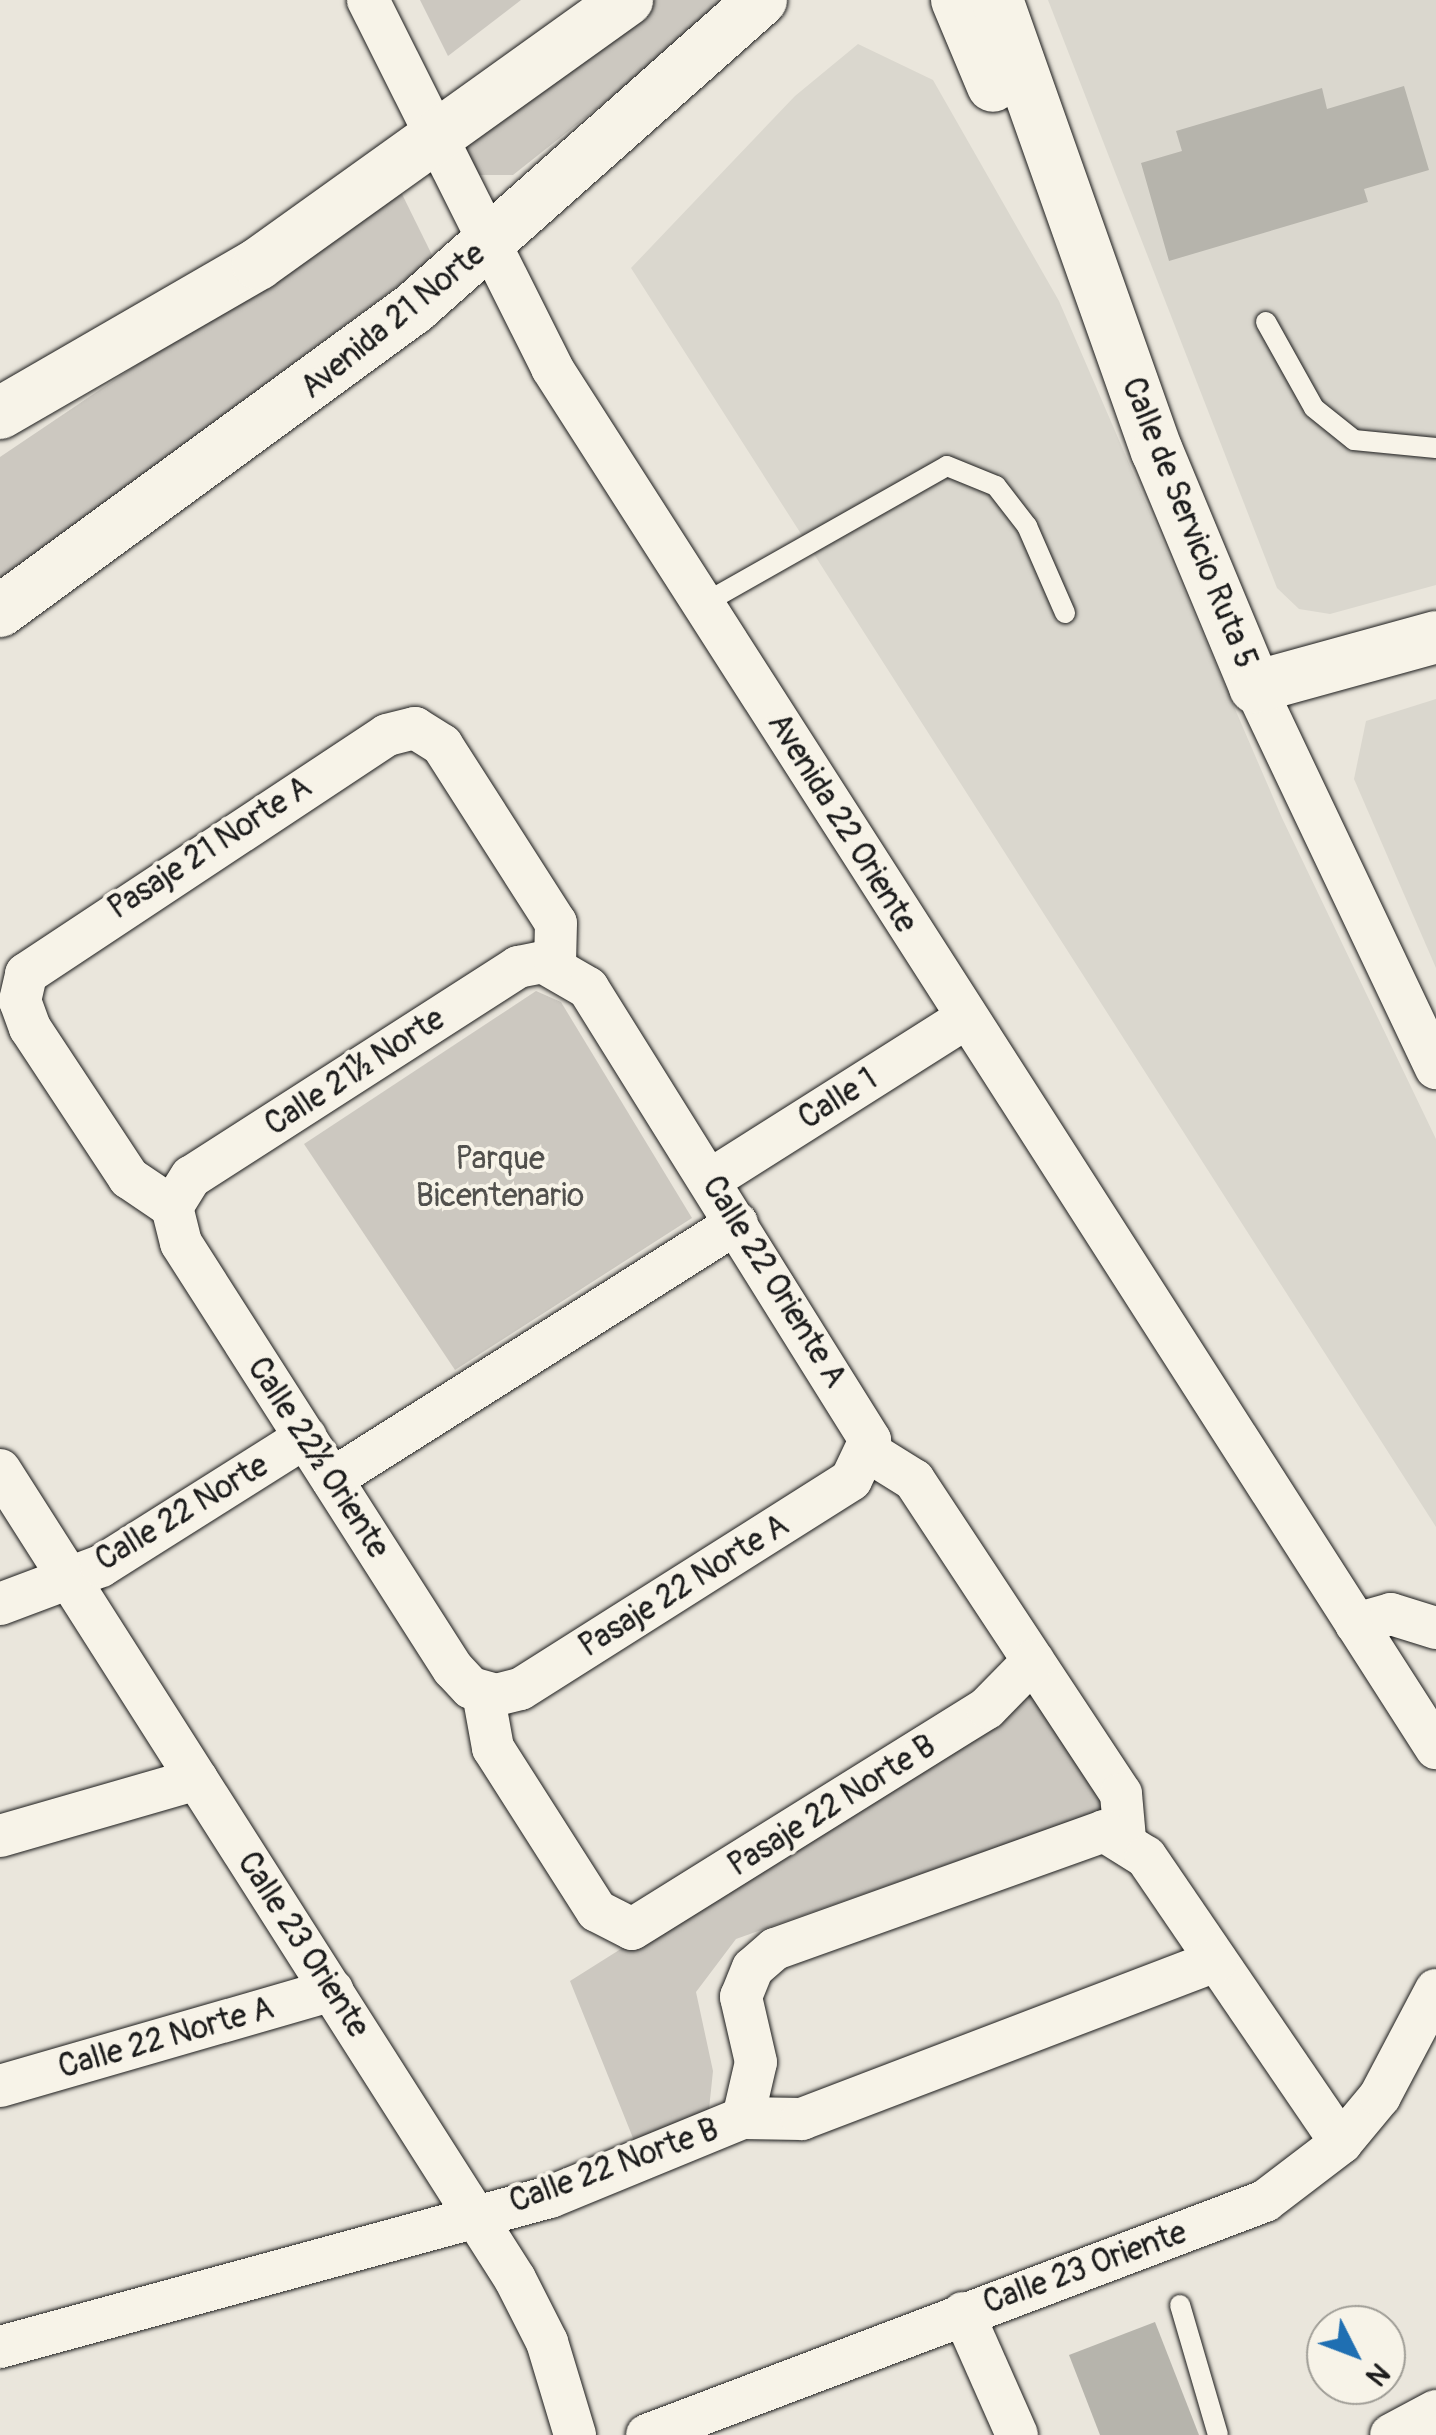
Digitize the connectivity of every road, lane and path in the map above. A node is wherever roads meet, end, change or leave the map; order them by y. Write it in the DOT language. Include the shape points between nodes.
graph roads {
  1 [pos="368,0"];
  2 [pos="627,0"];
  3 [pos="761,0"];
  4 [pos="921,0"];
  5 [pos="957,0"];
  6 [pos="997,0"];
  7 [pos="989,77"];
  8 [pos="436,142"];
  9 [pos="486,246"];
  10 [pos="1266,322"];
  11 [pos="1122,352"];
  12 [pos="0,414"];
  13 [pos="1436,448"];
  14 [pos="703,604"];
  15 [pos="0,611"];
  16 [pos="1065,612"];
  17 [pos="1436,637"];
  18 [pos="1255,687"];
  19 [pos="555,963"];
  20 [pos="966,1018"];
  21 [pos="1436,1068"];
  22 [pos="710,1180"];
  23 [pos="172,1207"];
  24 [pos="737,1223"];
  25 [pos="306,1438"];
  26 [pos="869,1452"];
  27 [pos="0,1470"];
  28 [pos="332,1479"];
  29 [pos="68,1578"];
  30 [pos="0,1604"];
  31 [pos="1356,1624"];
  32 [pos="1436,1628"];
  33 [pos="1033,1661"];
  34 [pos="483,1693"];
  35 [pos="1436,1748"];
  36 [pos="197,1779"];
  37 [pos="0,1836"];
  38 [pos="1125,1839"];
  39 [pos="1216,1961"];
  40 [pos="332,1990"];
  41 [pos="1436,1990"];
  42 [pos="0,2086"];
  43 [pos="744,2118"];
  44 [pos="1341,2143"];
  45 [pos="473,2211"];
  46 [pos="1180,2305"];
  47 [pos="963,2313"];
  48 [pos="0,2347"];
  49 [pos="1436,2411"];
  50 [pos="575,2435"];
  51 [pos="648,2435"];
  52 [pos="1017,2435"];
  53 [pos="1218,2435"];
  54 [pos="1391,2435"];
  1 -- 8 [label="street, Avenida 22 Oriente"];
  2 -- 8 [label="street"];
  3 -- 9 [label="street, Avenida 21 Norte"];
  4 -- 7 [label="street"];
  5 -- 7 [label="street, Calle de Servicio Ruta 5"];
  6 -- 11 [label="street, Calle de Servicio Ruta 5"];
  7 -- 11 [label="street, Calle de Servicio Ruta 5" via="1070,267"];
  8 -- 9 [label="street, Avenida 22 Oriente"];
  8 -- 12 [label="street" via="258,264"];
  9 -- 14 [label="street, Avenida 22 Oriente"];
  9 -- 15 [label="street, Avenida 21 Norte" via="252,434"];
  10 -- 13 [label="lane" via="1314,408 1354,440"];
  11 -- 18 [label="street, Calle de Servicio Ruta 5"];
  14 -- 16 [label="lane" via="947,466 996,486 1027,526"];
  14 -- 20 [label="street, Avenida 22 Oriente"];
  17 -- 18 [label="street, Calle de Servicio Ruta 5"];
  18 -- 21 [label="street"];
  19 -- 22 [label="street, Calle 22 Oriente A" via="588,988"];
  19 -- 23 [label="street, Calle 21½ Norte" via="518,967 191,1177"];
  19 -- 23 [label="street, Pasaje 21 Norte A" via="556,923 442,746 415,728 387,735 47,952 20,988 23,1015 130,1178"];
  20 -- 22 [label="street, Calle 1"];
  20 -- 31 [label="street, Avenida 22 Oriente"];
  22 -- 24 [label="street, Calle 22 Oriente A"];
  23 -- 25 [label="street, Calle 22½ Oriente" via="174,1232"];
  24 -- 26 [label="street, Calle 22 Oriente A" via="860,1418"];
  24 -- 28 [label="street"];
  25 -- 28 [label="street, Calle 22½ Oriente"];
  25 -- 29 [label="street, Calle 22 Norte"];
  26 -- 33 [label="street" via="914,1480"];
  26 -- 34 [label="street, Pasaje 22 Norte A" via="850,1480 520,1690"];
  27 -- 29 [label="street, Calle 23 Oriente"];
  28 -- 34 [label="street, Calle 22½ Oriente" via="460,1680"];
  29 -- 30 [label="street, Calle 22 Norte"];
  29 -- 36 [label="street, Calle 23 Oriente"];
  31 -- 32 [label="street" via="1391,1614"];
  31 -- 35 [label="street, Avenida 22 Oriente"];
  33 -- 34 [label="street, Pasaje 22 Norte B" via="987,1708 644,1924 618,1928 597,1911 493,1748"];
  33 -- 38 [label="street" via="1121,1794"];
  36 -- 37 [label="street"];
  36 -- 40 [label="street, Calle 23 Oriente"];
  38 -- 39 [label="street"];
  38 -- 43 [label="street" via="1104,1832 775,1949 753,1968 741,1998 756,2062"];
  39 -- 43 [label="street, Calle 22 Norte B" via="802,2119"];
  39 -- 44 [label="street"];
  40 -- 42 [label="street, Calle 22 Norte A"];
  40 -- 45 [label="street, Calle 23 Oriente"];
  41 -- 44 [label="street, Calle 23 Oriente" via="1406,2059"];
  43 -- 45 [label="street, Calle 22 Norte B" via="550,2197"];
  44 -- 47 [label="street, Calle 23 Oriente" via="1265,2200"];
  45 -- 48 [label="street, Calle 22 Norte B"];
  45 -- 50 [label="street, Calle 23 Oriente" via="547,2342"];
  46 -- 53 [label="lane"];
  47 -- 51 [label="street, Calle 23 Oriente"];
  47 -- 52 [label="street"];
  49 -- 54 [label="street"];
}
